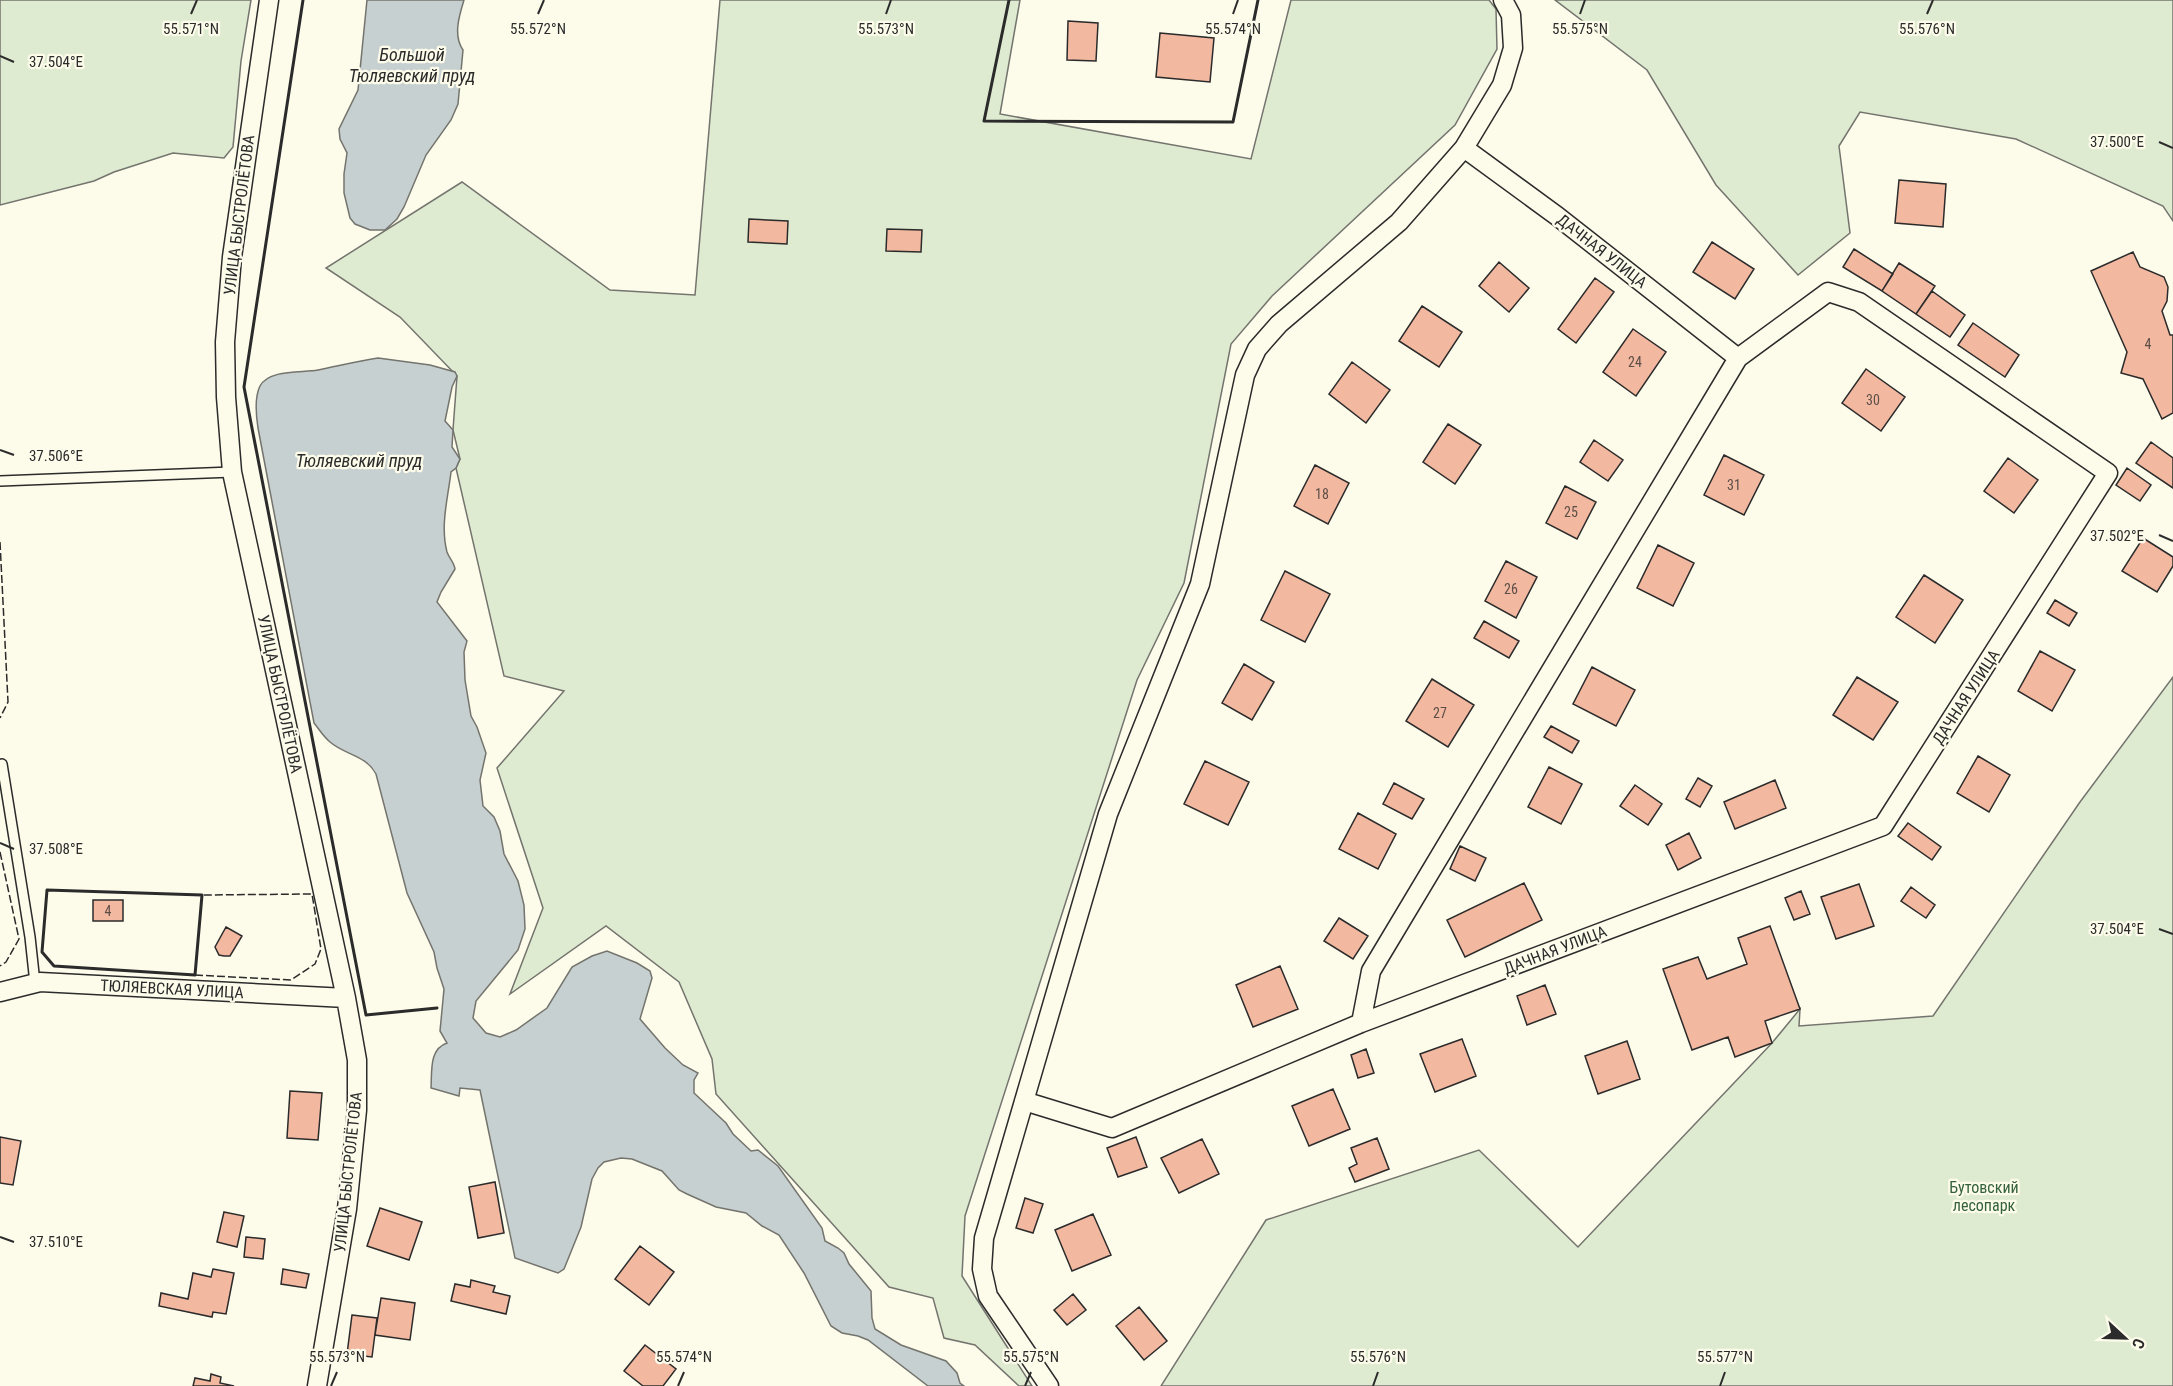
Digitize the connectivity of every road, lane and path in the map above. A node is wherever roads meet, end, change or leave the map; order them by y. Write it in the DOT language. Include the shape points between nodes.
graph roads {
  1 [pos="269,0"];
  2 [pos="1503,0"];
  3 [pos="1464,148"];
  4 [pos="1738,358"];
  5 [pos="232,472"];
  6 [pos="0,481"];
  7 [pos="0,768"];
  8 [pos="35,983"];
  9 [pos="0,992"];
  10 [pos="346,998"];
  11 [pos="1361,1023"];
  12 [pos="1024,1101"];
  13 [pos="317,1386"];
  14 [pos="1049,1386"];
  1 -- 5 [label="street, УЛИЦА БЫСТРОЛЁТОВА" via="232,257 225,342"];
  2 -- 3 [label="street" via="1511,15 1513,48 1502,85"];
  3 -- 4 [label="street, ДАЧНАЯ УЛИЦА"];
  3 -- 12 [label="street" via="1399,222 1279,324 1257,349 1245,375 1200,584 1108,814"];
  4 -- 11 [label="street, ДАЧНАЯ УЛИЦА" via="1371,971"];
  4 -- 11 [label="street, ДАЧНАЯ УЛИЦА" via="1828,292 1858,302 2108,473 1883,826"];
  5 -- 6 [label="lane"];
  5 -- 10 [label="street, УЛИЦА БЫСТРОЛЁТОВА"];
  7 -- 8 [label="lane" via="2,764"];
  8 -- 9 [label="street, ТЮЛЯЕВСКАЯ УЛИЦА"];
  8 -- 10 [label="street, ТЮЛЯЕВСКАЯ УЛИЦА"];
  10 -- 13 [label="street, УЛИЦА БЫСТРОЛЁТОВА" via="357,1060 357,1110 347,1209"];
  11 -- 12 [label="street, ДАЧНАЯ УЛИЦА" via="1112,1128"];
  12 -- 14 [label="street" via="984,1238 982,1269 988,1296"];
}
